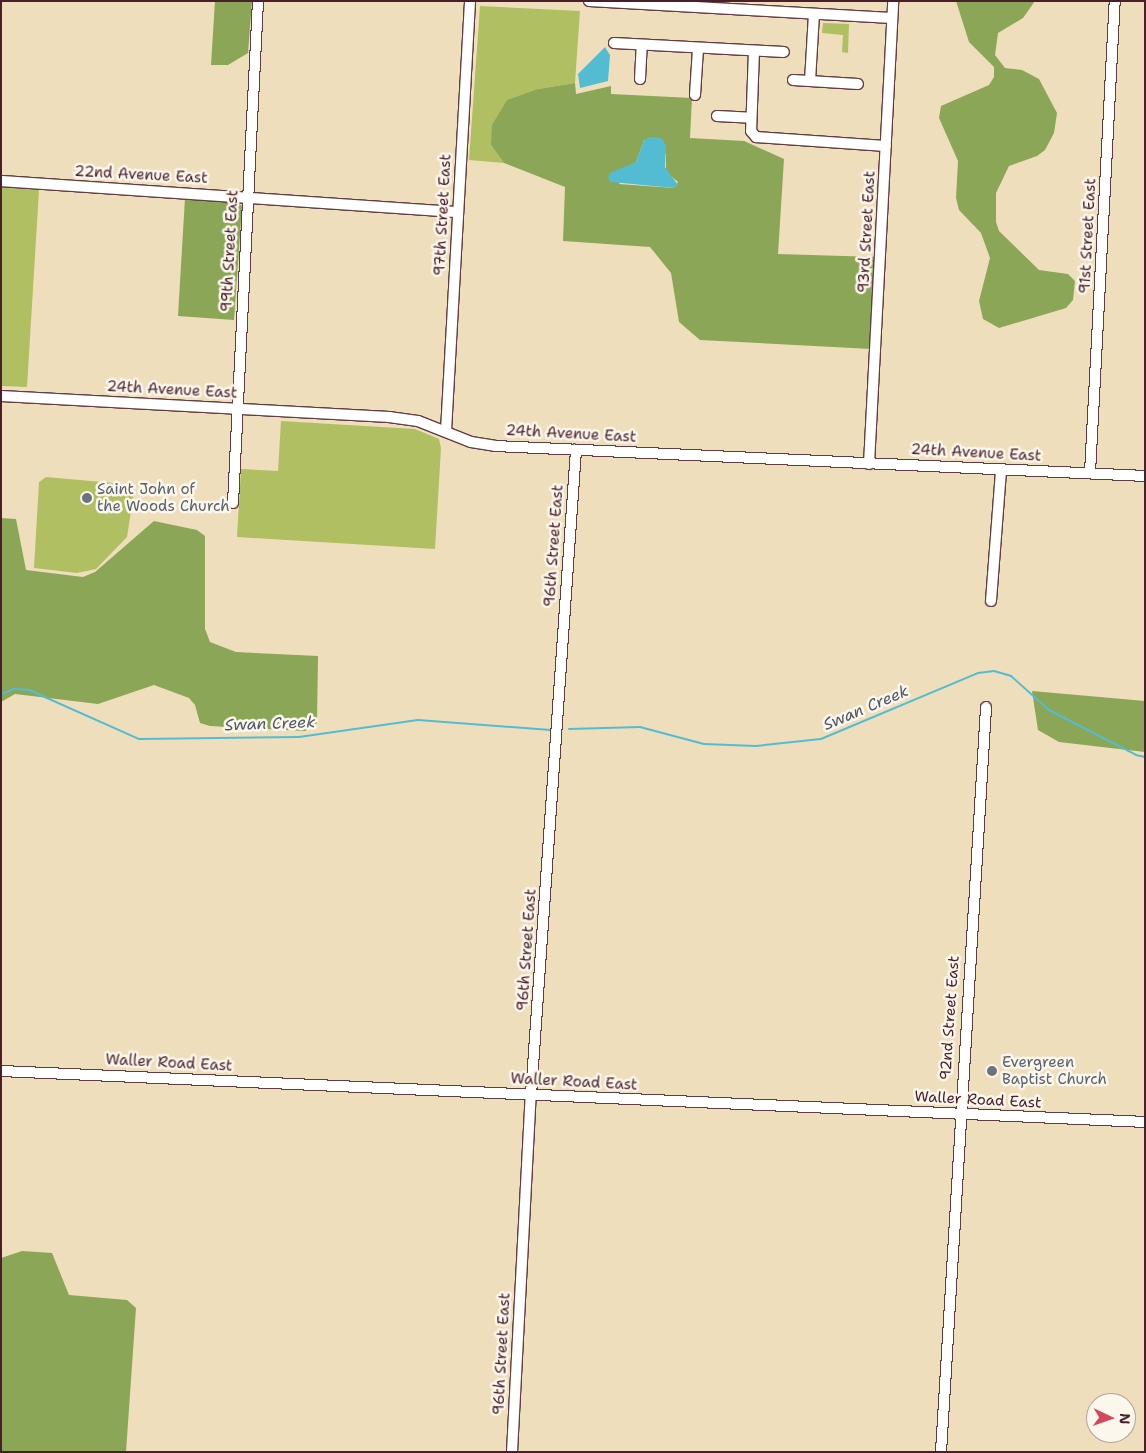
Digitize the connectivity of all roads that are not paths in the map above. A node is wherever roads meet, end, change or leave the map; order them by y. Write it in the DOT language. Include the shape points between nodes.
graph roads {
  1 [pos="258,1"];
  2 [pos="470,1"];
  3 [pos="589,1"];
  4 [pos="893,1"];
  5 [pos="1115,1"];
  6 [pos="683,4"];
  7 [pos="814,14"];
  8 [pos="892,18"];
  9 [pos="614,43"];
  10 [pos="642,45"];
  11 [pos="698,48"];
  12 [pos="754,51"];
  13 [pos="784,52"];
  14 [pos="640,80"];
  15 [pos="793,80"];
  16 [pos="810,81"];
  17 [pos="858,84"];
  18 [pos="695,95"];
  19 [pos="718,116"];
  20 [pos="751,118"];
  21 [pos="886,146"];
  22 [pos="1,182"];
  23 [pos="247,198"];
  24 [pos="458,212"];
  25 [pos="1,396"];
  26 [pos="237,408"];
  27 [pos="446,431"];
  28 [pos="576,450"];
  29 [pos="869,464"];
  30 [pos="1001,470"];
  31 [pos="1090,473"];
  32 [pos="1145,476"];
  33 [pos="233,503"];
  34 [pos="992,601"];
  35 [pos="986,707"];
  36 [pos="1,1071"];
  37 [pos="531,1095"];
  38 [pos="959,1114"];
  39 [pos="1145,1122"];
  40 [pos="512,1452"];
  41 [pos="941,1452"];
  1 -- 23 [label="street, 99th Street East"];
  2 -- 24 [label="street, 97th Street East"];
  3 -- 6 [label="street"];
  4 -- 8 [label="street, 93rd Street East"];
  5 -- 31 [label="street, 91st Street East"];
  6 -- 7 [label="street"];
  7 -- 8 [label="street"];
  7 -- 16 [label="street"];
  8 -- 21 [label="street, 93rd Street East"];
  9 -- 10 [label="street"];
  10 -- 11 [label="street"];
  10 -- 14 [label="street"];
  11 -- 12 [label="street"];
  11 -- 18 [label="street"];
  12 -- 13 [label="street"];
  12 -- 20 [label="street"];
  15 -- 16 [label="street"];
  16 -- 17 [label="street"];
  19 -- 20 [label="street"];
  20 -- 21 [label="street" via="751,131 760,139"];
  21 -- 29 [label="street, 93rd Street East"];
  22 -- 23 [label="street, 22nd Avenue East"];
  23 -- 24 [label="street, 22nd Avenue East"];
  23 -- 26 [label="street, 99th Street East"];
  24 -- 27 [label="street, 97th Street East"];
  25 -- 26 [label="street, 24th Avenue East"];
  26 -- 27 [label="street, 24th Avenue East" via="409,420"];
  26 -- 33 [label="street, 99th Street East"];
  27 -- 28 [label="street, 24th Avenue East" via="471,442"];
  28 -- 29 [label="street, 24th Avenue East"];
  28 -- 37 [label="street, 96th Street East"];
  29 -- 30 [label="street, 24th Avenue East"];
  30 -- 31 [label="street, 24th Avenue East"];
  30 -- 34 [label="street"];
  31 -- 32 [label="street, 24th Avenue East"];
  35 -- 38 [label="street, 92nd Street East"];
  36 -- 37 [label="street, Waller Road East"];
  37 -- 38 [label="street, Waller Road East"];
  37 -- 40 [label="street, 96th Street East"];
  38 -- 39 [label="street, Waller Road East"];
  38 -- 41 [label="street, 92nd Street East"];
}
